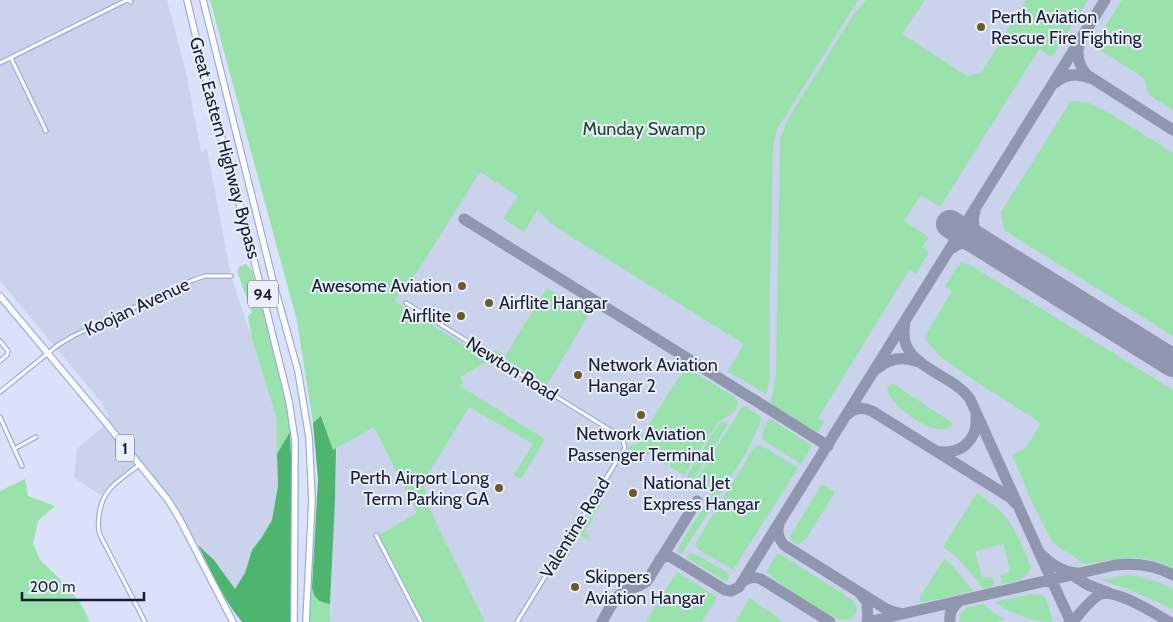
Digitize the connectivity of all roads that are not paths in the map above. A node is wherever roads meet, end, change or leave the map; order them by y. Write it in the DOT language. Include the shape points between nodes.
graph roads {
  1 [pos="187,0"];
  2 [pos="203,0"];
  3 [pos="131,2"];
  4 [pos="11,58"];
  5 [pos="0,63"];
  6 [pos="46,130"];
  7 [pos="231,276"];
  8 [pos="0,296"];
  9 [pos="406,303"];
  10 [pos="0,341"];
  11 [pos="47,353"];
  12 [pos="0,361"];
  13 [pos="0,392"];
  14 [pos="0,417"];
  15 [pos="618,435"];
  16 [pos="36,437"];
  17 [pos="14,449"];
  18 [pos="139,465"];
  19 [pos="22,466"];
  20 [pos="376,535"];
  21 [pos="229,614"];
  22 [pos="145,622"];
  23 [pos="233,622"];
  24 [pos="238,622"];
  25 [pos="294,622"];
  26 [pos="306,622"];
  27 [pos="421,622"];
  28 [pos="517,622"];
  1 -- 25 [label="highway, Great Eastern Highway Bypass / 94" via="289,400 295,441"];
  2 -- 26 [label="highway, Great Eastern Highway Bypass / 94" via="300,381 309,438 312,500"];
  3 -- 4 [label="street" via="124,1"];
  4 -- 5 [label="street"];
  4 -- 6 [label="street"];
  7 -- 11 [label="street, Koojan Avenue" via="205,276 193,280 74,336"];
  8 -- 11 [label="highway, 1"];
  9 -- 15 [label="street, Newton Road"];
  10 -- 12 [label="street" via="8,351"];
  11 -- 13 [label="street, Koojan Avenue"];
  11 -- 18 [label="highway, 1"];
  14 -- 17 [label="street"];
  15 -- 28 [label="street, Valentine Road" via="625,448"];
  16 -- 17 [label="street"];
  17 -- 19 [label="street"];
  18 -- 21 [label="highway, 1" via="173,508"];
  18 -- 22 [label="street" via="106,493 100,508 98,530"];
  20 -- 27 [label="street"];
  21 -- 23 [label="highway, 1"];
  21 -- 24 [label="highway, 1"];
}
